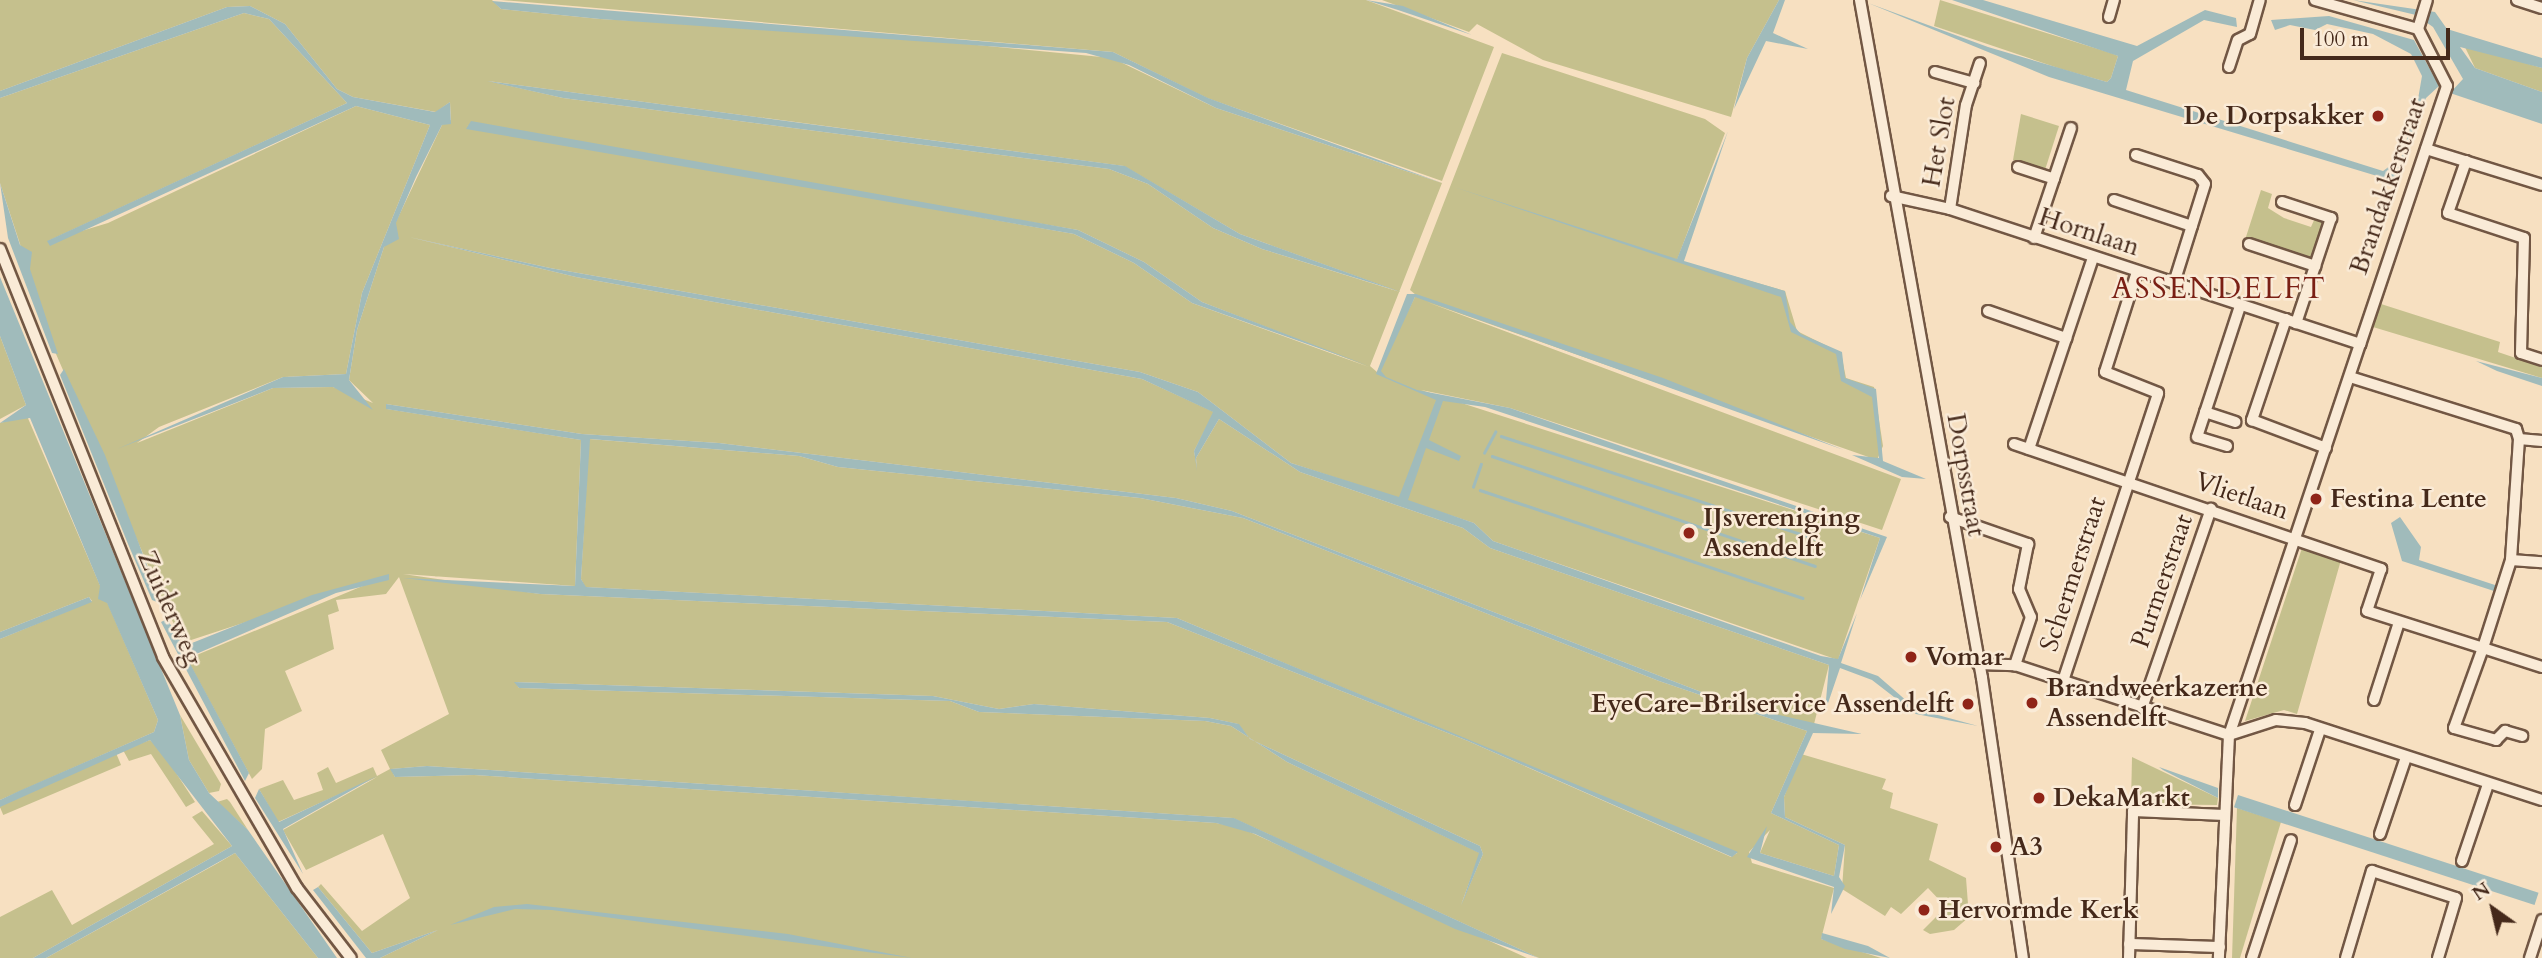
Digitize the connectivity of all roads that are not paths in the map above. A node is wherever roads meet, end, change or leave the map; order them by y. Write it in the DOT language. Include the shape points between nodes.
graph roads {
  1 [pos="1860,0"];
  2 [pos="2114,0"];
  3 [pos="2260,0"];
  4 [pos="2315,0"];
  5 [pos="2517,0"];
  6 [pos="2426,2"];
  7 [pos="2538,4"];
  8 [pos="2109,17"];
  9 [pos="2420,26"];
  10 [pos="1980,64"];
  11 [pos="2229,67"];
  12 [pos="1935,72"];
  13 [pos="1974,83"];
  14 [pos="2071,128"];
  15 [pos="2426,149"];
  16 [pos="2136,155"];
  17 [pos="2466,161"];
  18 [pos="2018,167"];
  19 [pos="2054,179"];
  20 [pos="2542,185"];
  21 [pos="1891,196"];
  22 [pos="2114,200"];
  23 [pos="2282,202"];
  24 [pos="1950,209"];
  25 [pos="2192,226"];
  26 [pos="2034,238"];
  27 [pos="2249,244"];
  28 [pos="0,249"];
  29 [pos="2093,258"];
  30 [pos="2315,266"];
  31 [pos="2137,272"];
  32 [pos="2174,283"];
  33 [pos="2240,306"];
  34 [pos="1988,311"];
  35 [pos="2291,321"];
  36 [pos="2066,338"];
  37 [pos="2360,344"];
  38 [pos="2542,360"];
  39 [pos="2350,377"];
  40 [pos="2205,412"];
  41 [pos="2235,422"];
  42 [pos="2519,439"];
  43 [pos="2542,441"];
  44 [pos="2014,444"];
  45 [pos="2227,446"];
  46 [pos="2326,448"];
  47 [pos="2029,449"];
  48 [pos="2127,480"];
  49 [pos="2211,509"];
  50 [pos="1950,517"];
  51 [pos="2296,538"];
  52 [pos="2511,560"];
  53 [pos="2542,562"];
  54 [pos="2399,622"];
  55 [pos="2483,648"];
  56 [pos="1978,664"];
  57 [pos="2015,665"];
  58 [pos="2542,667"];
  59 [pos="2063,681"];
  60 [pos="2374,699"];
  61 [pos="2142,708"];
  62 [pos="2320,730"];
  63 [pos="2229,735"];
  64 [pos="2522,736"];
  65 [pos="2406,757"];
  66 [pos="2488,784"];
  67 [pos="2542,800"];
  68 [pos="2295,805"];
  69 [pos="2225,815"];
  70 [pos="2380,834"];
  71 [pos="2291,839"];
  72 [pos="2462,861"];
  73 [pos="2542,920"];
  74 [pos="2129,944"];
  75 [pos="2220,952"];
  76 [pos="351,958"];
  77 [pos="2023,958"];
  78 [pos="2129,958"];
  79 [pos="2252,958"];
  80 [pos="2346,958"];
  81 [pos="2438,958"];
  82 [pos="2530,958"];
  1 -- 21 [label="street, Dorpsstraat"];
  2 -- 8 [label="street"];
  3 -- 11 [label="street" via="2250,34 2238,40"];
  4 -- 9 [label="street"];
  5 -- 7 [label="street"];
  6 -- 9 [label="street"];
  9 -- 15 [label="street, Brandakkerstraat" via="2447,86"];
  10 -- 13 [label="street, Het Slot"];
  12 -- 13 [label="street, Het Slot"];
  13 -- 24 [label="street, Het Slot"];
  14 -- 19 [label="street"];
  15 -- 17 [label="street"];
  15 -- 37 [label="street, Brandakkerstraat"];
  16 -- 25 [label="street" via="2204,179"];
  17 -- 20 [label="street"];
  17 -- 38 [label="street" via="2448,213 2524,238 2521,353"];
  18 -- 19 [label="street"];
  19 -- 26 [label="street"];
  21 -- 24 [label="street, Hornlaan"];
  21 -- 50 [label="street, Dorpsstraat"];
  22 -- 25 [label="street"];
  23 -- 30 [label="street" via="2331,218"];
  24 -- 26 [label="street, Hornlaan"];
  25 -- 32 [label="street"];
  26 -- 29 [label="street, Hornlaan"];
  27 -- 30 [label="street"];
  28 -- 76 [label="street, Zuiderweg" via="163,657 297,888"];
  29 -- 31 [label="street, Hornlaan"];
  29 -- 36 [label="street"];
  30 -- 35 [label="street"];
  31 -- 32 [label="street, Hornlaan"];
  31 -- 48 [label="street, Schermerstraat" via="2105,372 2158,393"];
  32 -- 33 [label="street, Hornlaan"];
  33 -- 35 [label="street, Hornlaan"];
  33 -- 40 [label="street"];
  34 -- 36 [label="street"];
  35 -- 37 [label="street, Hornlaan"];
  35 -- 46 [label="street" via="2252,420"];
  36 -- 47 [label="street"];
  37 -- 39 [label="street"];
  39 -- 42 [label="street" via="2516,429"];
  39 -- 46 [label="street"];
  40 -- 41 [label="street"];
  40 -- 45 [label="street" via="2197,437"];
  42 -- 43 [label="street"];
  42 -- 52 [label="street"];
  44 -- 47 [label="street, Vlietlaan"];
  46 -- 51 [label="street"];
  47 -- 48 [label="street, Vlietlaan"];
  48 -- 49 [label="street, Vlietlaan"];
  48 -- 59 [label="street, Schermerstraat"];
  49 -- 51 [label="street, Vlietlaan"];
  49 -- 61 [label="street, Purmerstraat"];
  50 -- 56 [label="street, Dorpsstraat"];
  50 -- 57 [label="street" via="2028,544 2019,590 2031,617"];
  51 -- 54 [label="street, Vlietlaan" via="2381,569 2367,611"];
  51 -- 63 [label="street"];
  52 -- 53 [label="street"];
  52 -- 55 [label="street"];
  54 -- 55 [label="street, Vlietlaan"];
  54 -- 60 [label="street"];
  55 -- 58 [label="street, Vlietlaan"];
  55 -- 64 [label="street" via="2454,727 2496,740 2505,731"];
  56 -- 57 [label="street"];
  56 -- 77 [label="street, Dorpsstraat"];
  57 -- 59 [label="street"];
  59 -- 61 [label="street"];
  61 -- 63 [label="street"];
  62 -- 63 [label="street" via="2288,719"];
  62 -- 65 [label="street"];
  62 -- 68 [label="street"];
  63 -- 69 [label="street"];
  65 -- 66 [label="street"];
  65 -- 70 [label="street"];
  66 -- 67 [label="street"];
  66 -- 72 [label="street"];
  69 -- 74 [label="street" via="2133,811"];
  69 -- 75 [label="street"];
  71 -- 79 [label="street"];
  73 -- 82 [label="street"];
  74 -- 75 [label="street"];
  74 -- 78 [label="street"];
  80 -- 81 [label="street" via="2372,872 2456,898"];
}
